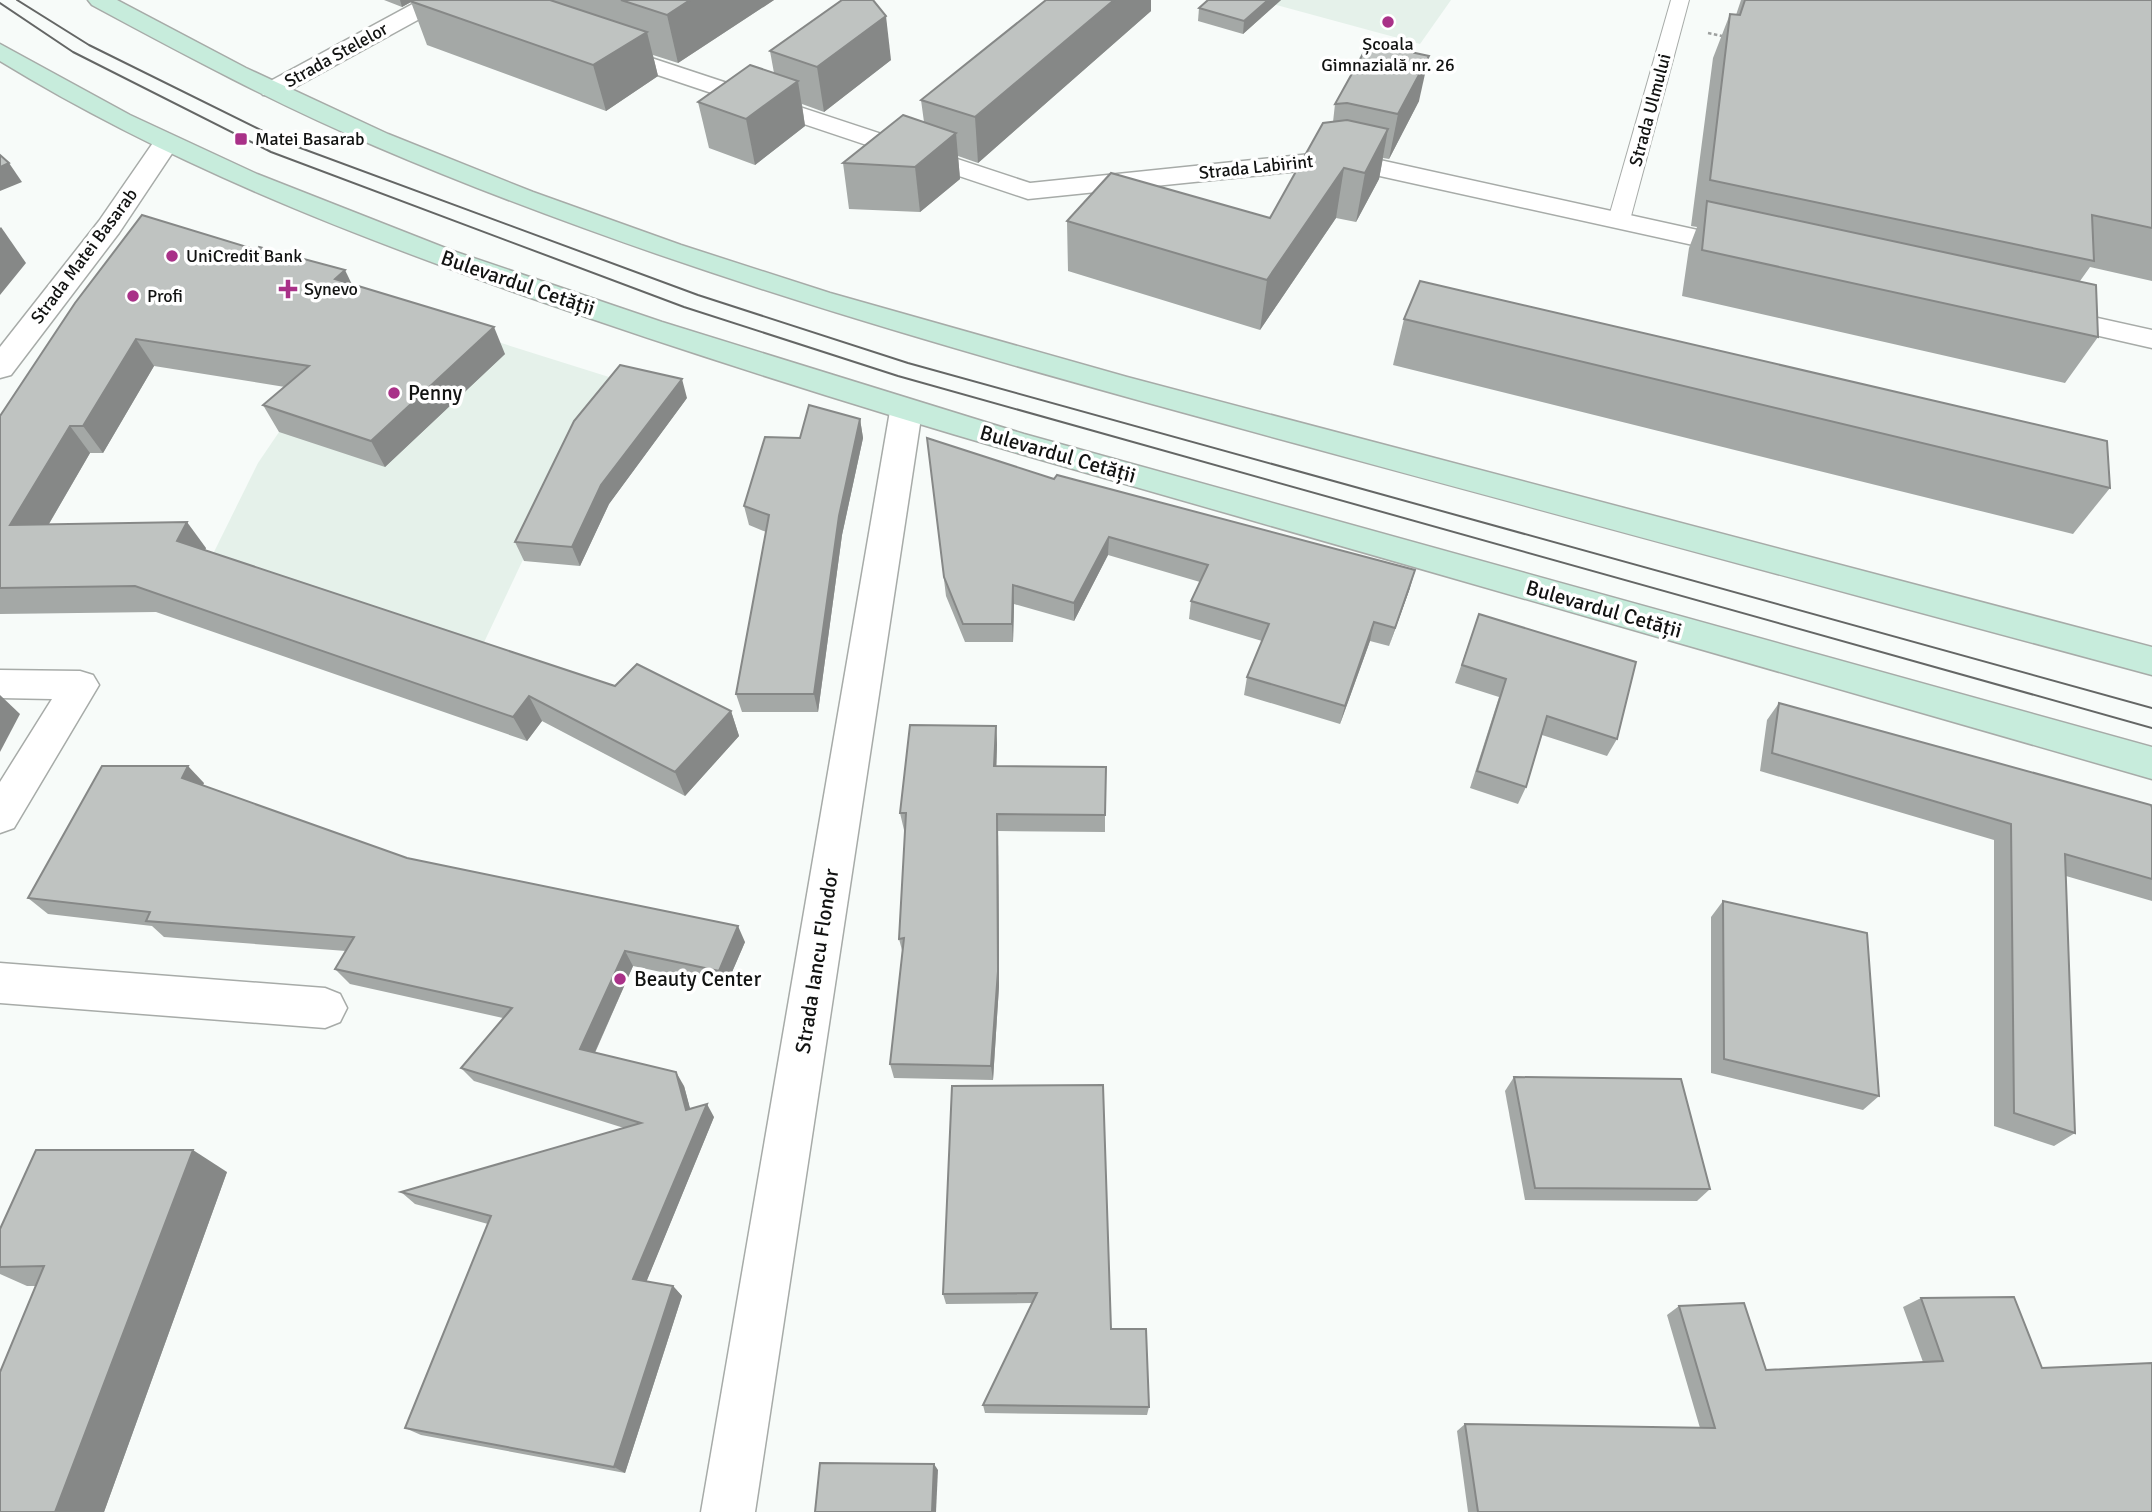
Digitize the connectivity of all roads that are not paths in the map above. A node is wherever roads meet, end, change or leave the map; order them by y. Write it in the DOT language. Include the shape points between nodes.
graph roads {
  1 [pos="100,0"];
  2 [pos="437,0"];
  3 [pos="1680,0"];
  4 [pos="577,40"];
  5 [pos="0,51"];
  6 [pos="272,90"];
  7 [pos="166,143"];
  8 [pos="1619,220"];
  9 [pos="1770,254"];
  10 [pos="2015,308"];
  11 [pos="2152,339"];
  12 [pos="0,368"];
  13 [pos="906,411"];
  14 [pos="2152,661"];
  15 [pos="0,684"];
  16 [pos="2152,763"];
  17 [pos="0,816"];
  18 [pos="0,983"];
  19 [pos="325,1008"];
  20 [pos="728,1512"];
  1 -- 6 [label="main road"];
  2 -- 6 [label="street, Strada Stelelor"];
  3 -- 8 [label="lane, Strada Ulmului"];
  4 -- 8 [label="street, Strada Labirint" via="1028,191 1339,159"];
  5 -- 7 [label="main road, Bulevardul Cetății"];
  6 -- 14 [label="main road" via="528,198 906,326"];
  7 -- 12 [label="street, Strada Matei Basarab" via="109,227"];
  7 -- 13 [label="main road, Bulevardul Cetății" via="371,232 724,355"];
  8 -- 9 [label="street, Strada Labirint"];
  10 -- 11 [label="street"];
  13 -- 16 [label="main road, Bulevardul Cetății"];
  13 -- 20 [label="street, Strada Iancu Flondor"];
  15 -- 17 [label="street" via="80,685"];
  18 -- 19 [label="street"];
}
